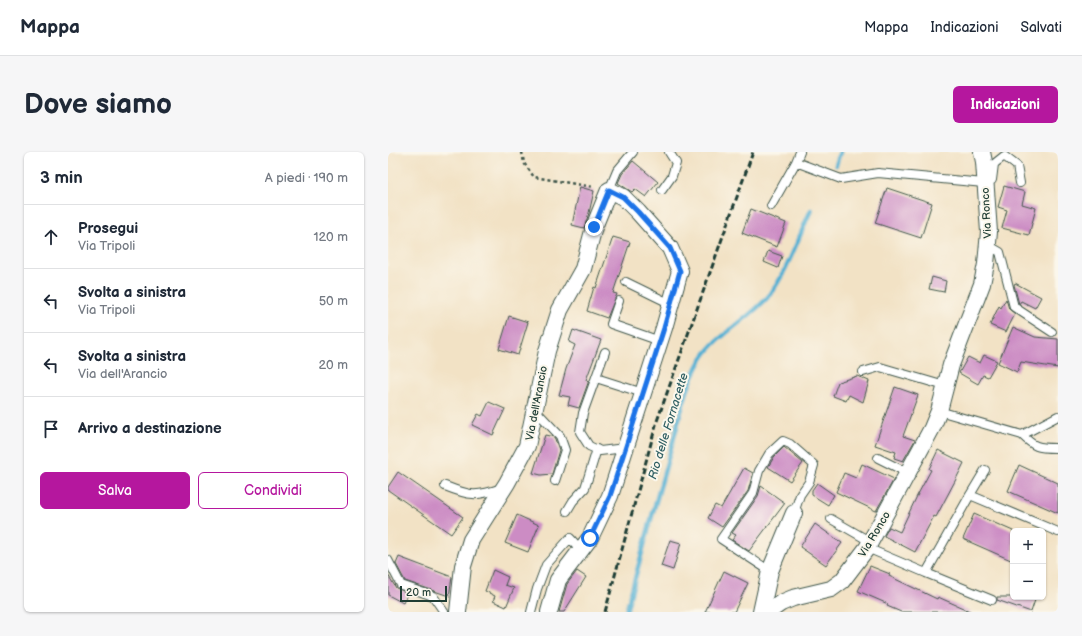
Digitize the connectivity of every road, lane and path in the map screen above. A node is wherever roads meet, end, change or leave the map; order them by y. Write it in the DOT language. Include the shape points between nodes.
graph roads {
  1 [pos="522,152"];
  2 [pos="633,152"];
  3 [pos="669,152"];
  4 [pos="800,152"];
  5 [pos="982,152"];
  6 [pos="796,162"];
  7 [pos="984,183"];
  8 [pos="1020,183"];
  9 [pos="609,190"];
  10 [pos="662,190"];
  11 [pos="771,206"];
  12 [pos="988,245"];
  13 [pos="626,282"];
  14 [pos="619,301"];
  15 [pos="671,304"];
  16 [pos="1052,332"];
  17 [pos="660,341"];
  18 [pos="605,352"];
  19 [pos="863,372"];
  20 [pos="596,378"];
  21 [pos="945,386"];
  22 [pos="642,394"];
  23 [pos="939,411"];
  24 [pos="534,414"];
  25 [pos="1058,416"];
  26 [pos="1022,434"];
  27 [pos="625,448"];
  28 [pos="1055,448"];
  29 [pos="597,450"];
  30 [pos="878,458"];
  31 [pos="985,470"];
  32 [pos="908,473"];
  33 [pos="555,481"];
  34 [pos="445,486"];
  35 [pos="504,488"];
  36 [pos="970,495"];
  37 [pos="567,511"];
  38 [pos="794,513"];
  39 [pos="831,519"];
  40 [pos="1058,532"];
  41 [pos="869,545"];
  42 [pos="581,550"];
  43 [pos="388,560"];
  44 [pos="770,572"];
  45 [pos="926,573"];
  46 [pos="992,600"];
  47 [pos="444,612"];
  48 [pos="458,612"];
  49 [pos="531,612"];
  50 [pos="549,612"];
  51 [pos="761,612"];
  52 [pos="768,612"];
  1 -- 9 [label="path" via="524,164 534,177"];
  2 -- 9 [label="lane" via="618,171"];
  3 -- 10 [label="lane" via="676,163 672,176"];
  4 -- 6 [label="lane"];
  5 -- 7 [label="street, Via Ronco"];
  6 -- 7 [label="lane" via="841,179 878,173"];
  6 -- 11 [label="lane"];
  7 -- 8 [label="lane" via="992,180 994,164 1004,156 1017,166"];
  7 -- 12 [label="street, Via Ronco"];
  9 -- 15 [label="street" via="623,197 670,248 680,271"];
  9 -- 24 [label="street, Via dell'Arancio" via="594,227 583,269 560,310 546,351"];
  12 -- 16 [label="lane" via="1000,252 1014,307"];
  12 -- 21 [label="street, Via Ronco" via="982,284 950,365"];
  13 -- 15 [label="lane"];
  14 -- 17 [label="lane" via="611,324"];
  15 -- 17 [label="street"];
  17 -- 22 [label="street"];
  18 -- 20 [label="lane"];
  19 -- 21 [label="lane" via="880,367"];
  20 -- 22 [label="lane"];
  20 -- 29 [label="lane" via="582,413 580,432 589,446"];
  21 -- 23 [label="street, Via Ronco"];
  22 -- 27 [label="street"];
  23 -- 26 [label="lane"];
  23 -- 32 [label="street, Via Ronco"];
  24 -- 33 [label="lane" via="540,415 560,436 565,450"];
  24 -- 35 [label="street, Via dell'Arancio" via="527,446"];
  25 -- 26 [label="lane"];
  26 -- 28 [label="lane" via="1041,448"];
  27 -- 29 [label="lane"];
  27 -- 42 [label="street" via="610,496 590,538"];
  29 -- 37 [label="lane" via="585,488"];
  30 -- 32 [label="lane"];
  31 -- 36 [label="lane"];
  32 -- 41 [label="street, Via Ronco"];
  34 -- 35 [label="lane" via="465,494 484,494"];
  35 -- 48 [label="street, Via dell'Arancio" via="471,540 463,566"];
  36 -- 40 [label="lane"];
  36 -- 45 [label="lane"];
  38 -- 44 [label="street"];
  38 -- 44 [label="lane" via="814,465 783,441 769,454 759,471 753,493 721,539"];
  39 -- 41 [label="lane"];
  41 -- 45 [label="lane"];
  41 -- 52 [label="street, Via Ronco" via="842,581 832,590 793,598"];
  42 -- 49 [label="lane" via="570,538 546,565"];
  42 -- 50 [label="street" via="558,580"];
  43 -- 47 [label="lane" via="401,585 433,596"];
  44 -- 51 [label="street"];
  45 -- 46 [label="lane"];
}
